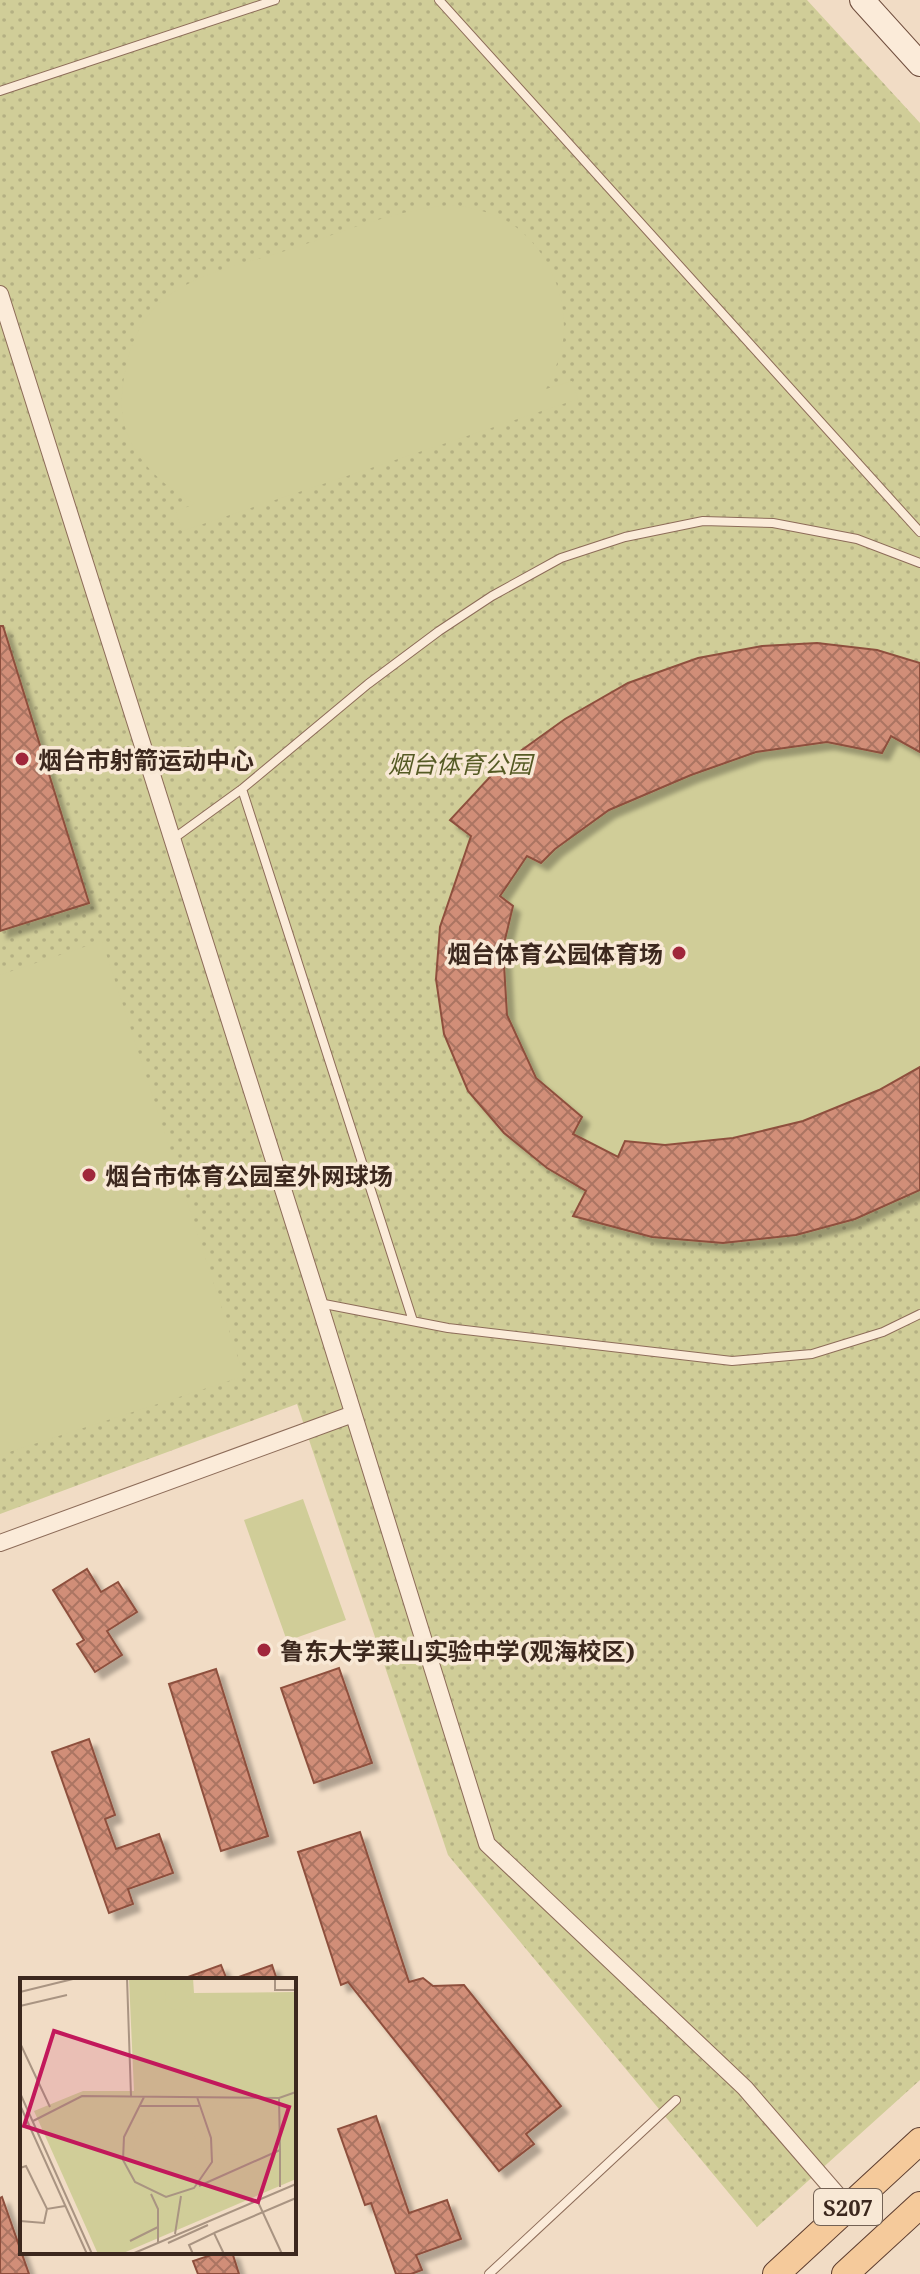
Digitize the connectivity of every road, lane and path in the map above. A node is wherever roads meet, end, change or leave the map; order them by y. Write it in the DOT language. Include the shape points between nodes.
graph roads {
  1 [pos="242,0"];
  2 [pos="275,0"];
  3 [pos="439,0"];
  4 [pos="862,0"];
  5 [pos="251,8"];
  6 [pos="920,64"];
  7 [pos="0,91"];
  8 [pos="0,294"];
  9 [pos="920,532"];
  10 [pos="920,563"];
  11 [pos="242,789"];
  12 [pos="173,839"];
  13 [pos="319,1303"];
  14 [pos="920,1314"];
  15 [pos="413,1321"];
  16 [pos="353,1414"];
  17 [pos="0,1543"];
  18 [pos="676,2100"];
  19 [pos="920,2141"];
  20 [pos="920,2205"];
  21 [pos="848,2207"];
  22 [pos="489,2274"];
  23 [pos="776,2274"];
  24 [pos="845,2274"];
  1 -- 5 [label="lane"];
  2 -- 5 [label="lane"];
  3 -- 9 [label="lane"];
  4 -- 6 [label="main road"];
  5 -- 7 [label="lane"];
  8 -- 12 [label="street"];
  10 -- 11 [label="lane" via="857,539 773,523 703,521 625,537 561,558 492,596 415,649"];
  11 -- 12 [label="lane"];
  11 -- 15 [label="lane"];
  12 -- 13 [label="street"];
  13 -- 15 [label="lane"];
  13 -- 16 [label="street"];
  14 -- 15 [label="lane" via="883,1332 812,1354 732,1361"];
  16 -- 17 [label="street"];
  16 -- 21 [label="street" via="487,1844 745,2088"];
  18 -- 22 [label="lane"];
  19 -- 21 [label="main road, S207"];
  20 -- 24 [label="main road, S207"];
  21 -- 23 [label="main road, S207"];
}
